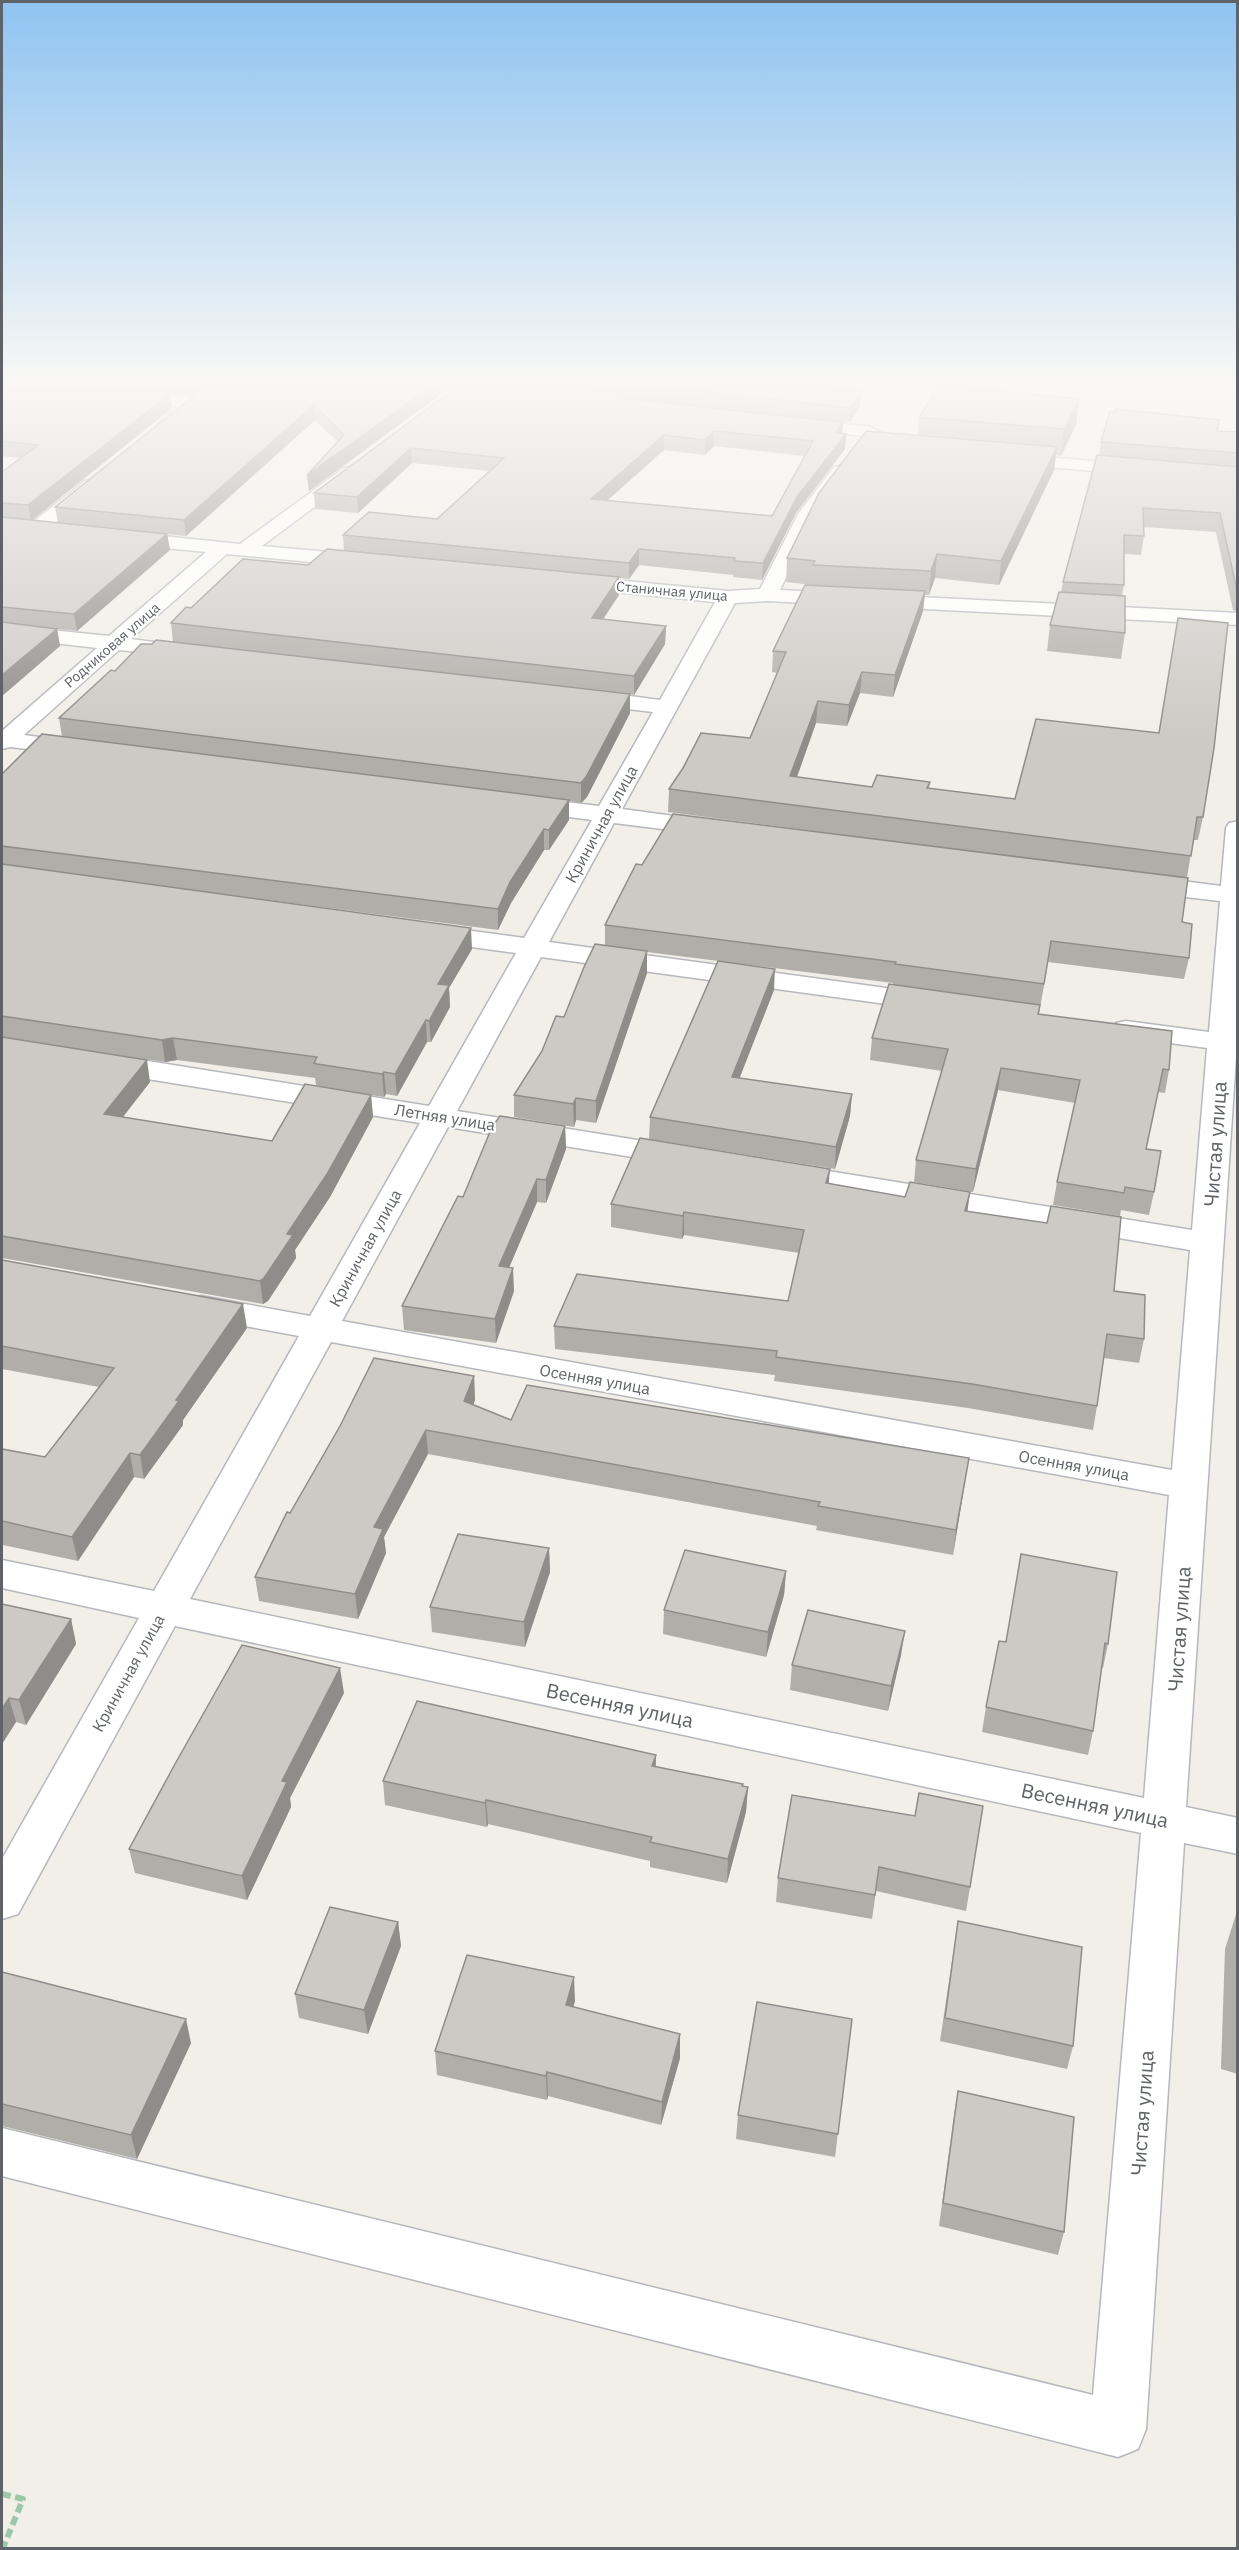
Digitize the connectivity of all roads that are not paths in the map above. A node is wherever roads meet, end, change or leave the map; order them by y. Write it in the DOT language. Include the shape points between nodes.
graph roads {
  1 [pos="74,499"];
  2 [pos="313,499"];
  3 [pos="818,499"];
  4 [pos="13,527"];
  5 [pos="36,529"];
  6 [pos="60,532"];
  7 [pos="106,536"];
  8 [pos="223,547"];
  9 [pos="245,549"];
  10 [pos="375,562"];
  11 [pos="552,579"];
  12 [pos="767,595"];
  13 [pos="728,597"];
  14 [pos="1238,619"];
  15 [pos="2,631"];
  16 [pos="114,643"];
  17 [pos="208,654"];
  18 [pos="561,695"];
  19 [pos="667,707"];
  20 [pos="2,740"];
  21 [pos="99,751"];
  22 [pos="501,801"];
  23 [pos="607,814"];
  24 [pos="1238,828"];
  25 [pos="737,831"];
  26 [pos="1116,880"];
  27 [pos="1234,895"];
  28 [pos="403,930"];
  29 [pos="532,948"];
  30 [pos="954,1005"];
  31 [pos="1106,1026"];
  32 [pos="1223,1042"];
  33 [pos="72,1059"];
  34 [pos="439,1116"];
  35 [pos="711,1161"];
  36 [pos="758,1168"];
  37 [pos="1208,1243"];
  38 [pos="166,1301"];
  39 [pos="320,1329"];
  40 [pos="1189,1486"];
  41 [pos="2,1574"];
  42 [pos="164,1608"];
  43 [pos="1164,1820"];
  44 [pos="1238,1836"];
  45 [pos="2,1900"];
  46 [pos="2,2152"];
  1 -- 5 [label="street"];
  2 -- 9 [label="street"];
  3 -- 12 [label="street"];
  4 -- 5 [label="street"];
  5 -- 6 [label="street"];
  7 -- 8 [label="street"];
  8 -- 9 [label="street"];
  8 -- 16 [label="street, Родниковая улица"];
  9 -- 10 [label="street"];
  11 -- 13 [label="street, Станичная улица"];
  12 -- 13 [label="street, Станичная улица"];
  12 -- 14 [label="street, Станичная улица"];
  13 -- 19 [label="street, Криничная улица"];
  15 -- 16 [label="street"];
  16 -- 17 [label="street"];
  16 -- 20 [label="street, Родниковая улица"];
  18 -- 19 [label="street"];
  19 -- 23 [label="street, Криничная улица"];
  20 -- 21 [label="street"];
  22 -- 23 [label="street"];
  23 -- 25 [label="street"];
  23 -- 29 [label="street, Криничная улица"];
  24 -- 27 [label="street, Чистая улица"];
  26 -- 27 [label="street"];
  27 -- 32 [label="street, Чистая улица"];
  28 -- 29 [label="street"];
  29 -- 30 [label="street"];
  29 -- 34 [label="street, Криничная улица"];
  31 -- 32 [label="street"];
  32 -- 37 [label="street, Чистая улица"];
  33 -- 34 [label="street, Летняя улица"];
  34 -- 35 [label="street, Летняя улица"];
  34 -- 39 [label="street, Криничная улица"];
  36 -- 37 [label="street"];
  37 -- 40 [label="street, Чистая улица"];
  38 -- 39 [label="street, Осенняя улица"];
  39 -- 40 [label="street, Осенняя улица"];
  39 -- 42 [label="street, Криничная улица"];
  40 -- 43 [label="street, Чистая улица"];
  41 -- 42 [label="street, Весенняя улица"];
  42 -- 43 [label="street, Весенняя улица"];
  42 -- 45 [label="street, Криничная улица"];
  43 -- 44 [label="street, Весенняя улица"];
  43 -- 46 [label="street, Чистая улица" via="1118,2429"];
}
